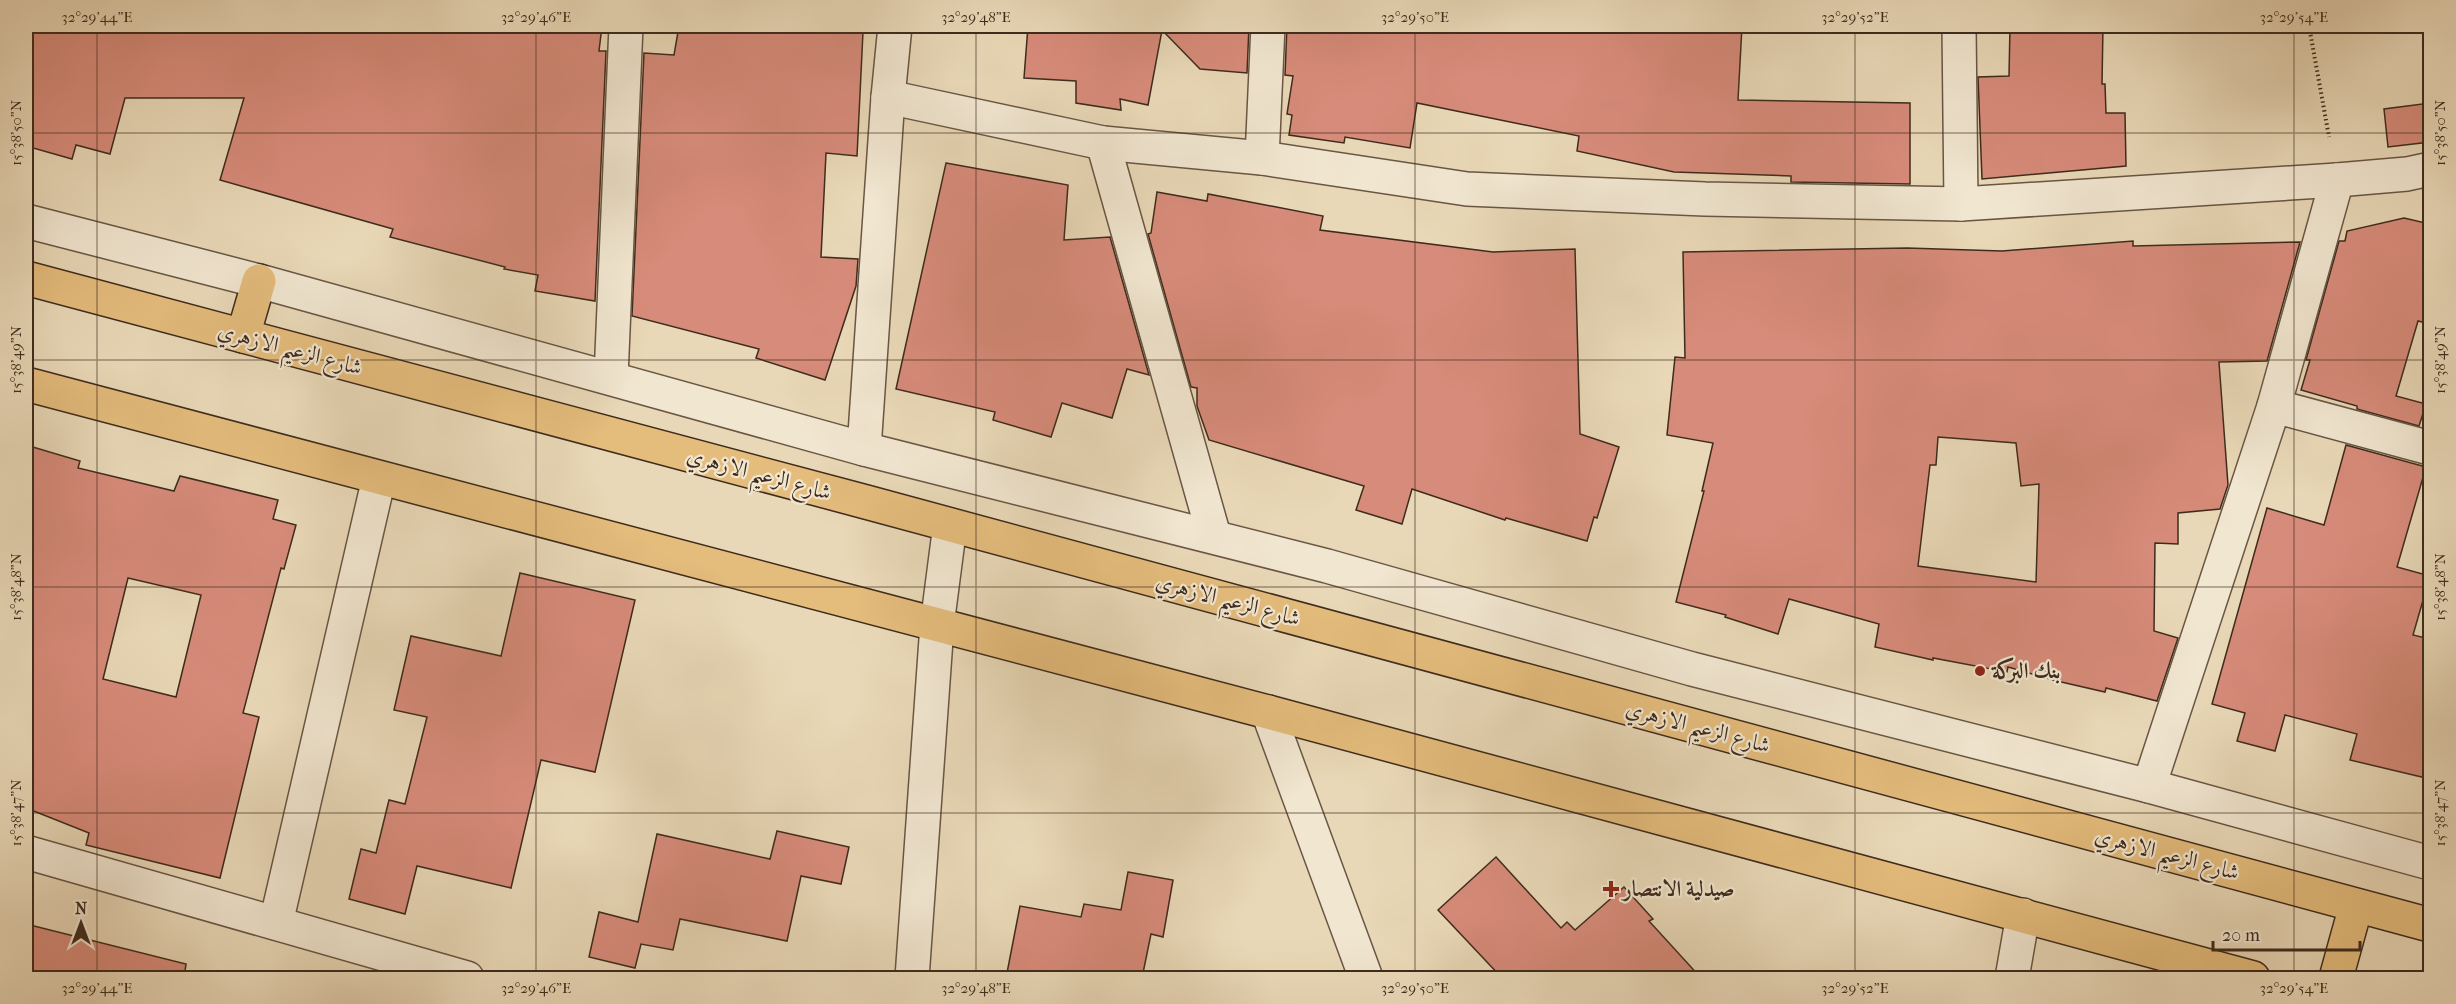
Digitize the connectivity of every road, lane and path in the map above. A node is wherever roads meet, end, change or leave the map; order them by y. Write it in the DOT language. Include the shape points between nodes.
graph roads {
  1 [pos="626,26"];
  2 [pos="895,26"];
  3 [pos="1268,26"];
  4 [pos="1959,26"];
  5 [pos="2309,26"];
  6 [pos="888,97"];
  7 [pos="1103,143"];
  8 [pos="1262,158"];
  9 [pos="2430,169"];
  10 [pos="2337,180"];
  11 [pos="1961,204"];
  12 [pos="26,221"];
  13 [pos="26,278"];
  14 [pos="259,281"];
  15 [pos="243,336"];
  16 [pos="611,377"];
  17 [pos="26,384"];
  18 [pos="2274,406"];
  19 [pos="2430,448"];
  20 [pos="864,449"];
  21 [pos="379,478"];
  22 [pos="950,525"];
  23 [pos="1214,536"];
  24 [pos="937,626"];
  25 [pos="1268,712"];
  26 [pos="2149,786"];
  27 [pos="26,852"];
  28 [pos="2430,863"];
  29 [pos="2356,906"];
  30 [pos="2023,915"];
  31 [pos="276,924"];
  32 [pos="2430,925"];
  33 [pos="467,978"];
  34 [pos="912,978"];
  35 [pos="1366,978"];
  36 [pos="2012,978"];
  37 [pos="2253,978"];
  38 [pos="2336,978"];
  1 -- 16 [label="street"];
  2 -- 6 [label="street"];
  3 -- 8 [label="street"];
  4 -- 11 [label="street"];
  5 -- 10 [label="path"];
  6 -- 7 [label="street"];
  6 -- 20 [label="street"];
  7 -- 8 [label="street"];
  7 -- 23 [label="street"];
  8 -- 11 [label="street" via="1467,189"];
  9 -- 10 [label="street"];
  10 -- 11 [label="street"];
  10 -- 18 [label="street"];
  12 -- 14 [label="street"];
  13 -- 15 [label="main road, شارع الزعيم الازهري"];
  14 -- 15 [label="main road"];
  14 -- 16 [label="street"];
  15 -- 22 [label="main road, شارع الزعيم الازهري"];
  16 -- 20 [label="street"];
  17 -- 21 [label="main road"];
  18 -- 19 [label="street"];
  18 -- 26 [label="street"];
  20 -- 23 [label="street"];
  21 -- 24 [label="main road"];
  21 -- 31 [label="street"];
  22 -- 24 [label="street"];
  22 -- 29 [label="main road, شارع الزعيم الازهري"];
  23 -- 26 [label="street" via="1692,669"];
  24 -- 25 [label="main road"];
  24 -- 34 [label="street"];
  25 -- 30 [label="main road"];
  25 -- 35 [label="street"];
  26 -- 28 [label="street"];
  27 -- 31 [label="street"];
  29 -- 32 [label="main road, شارع الزعيم الازهري"];
  29 -- 38 [label="main road"];
  30 -- 36 [label="street"];
  30 -- 37 [label="main road"];
  31 -- 33 [label="street"];
}
